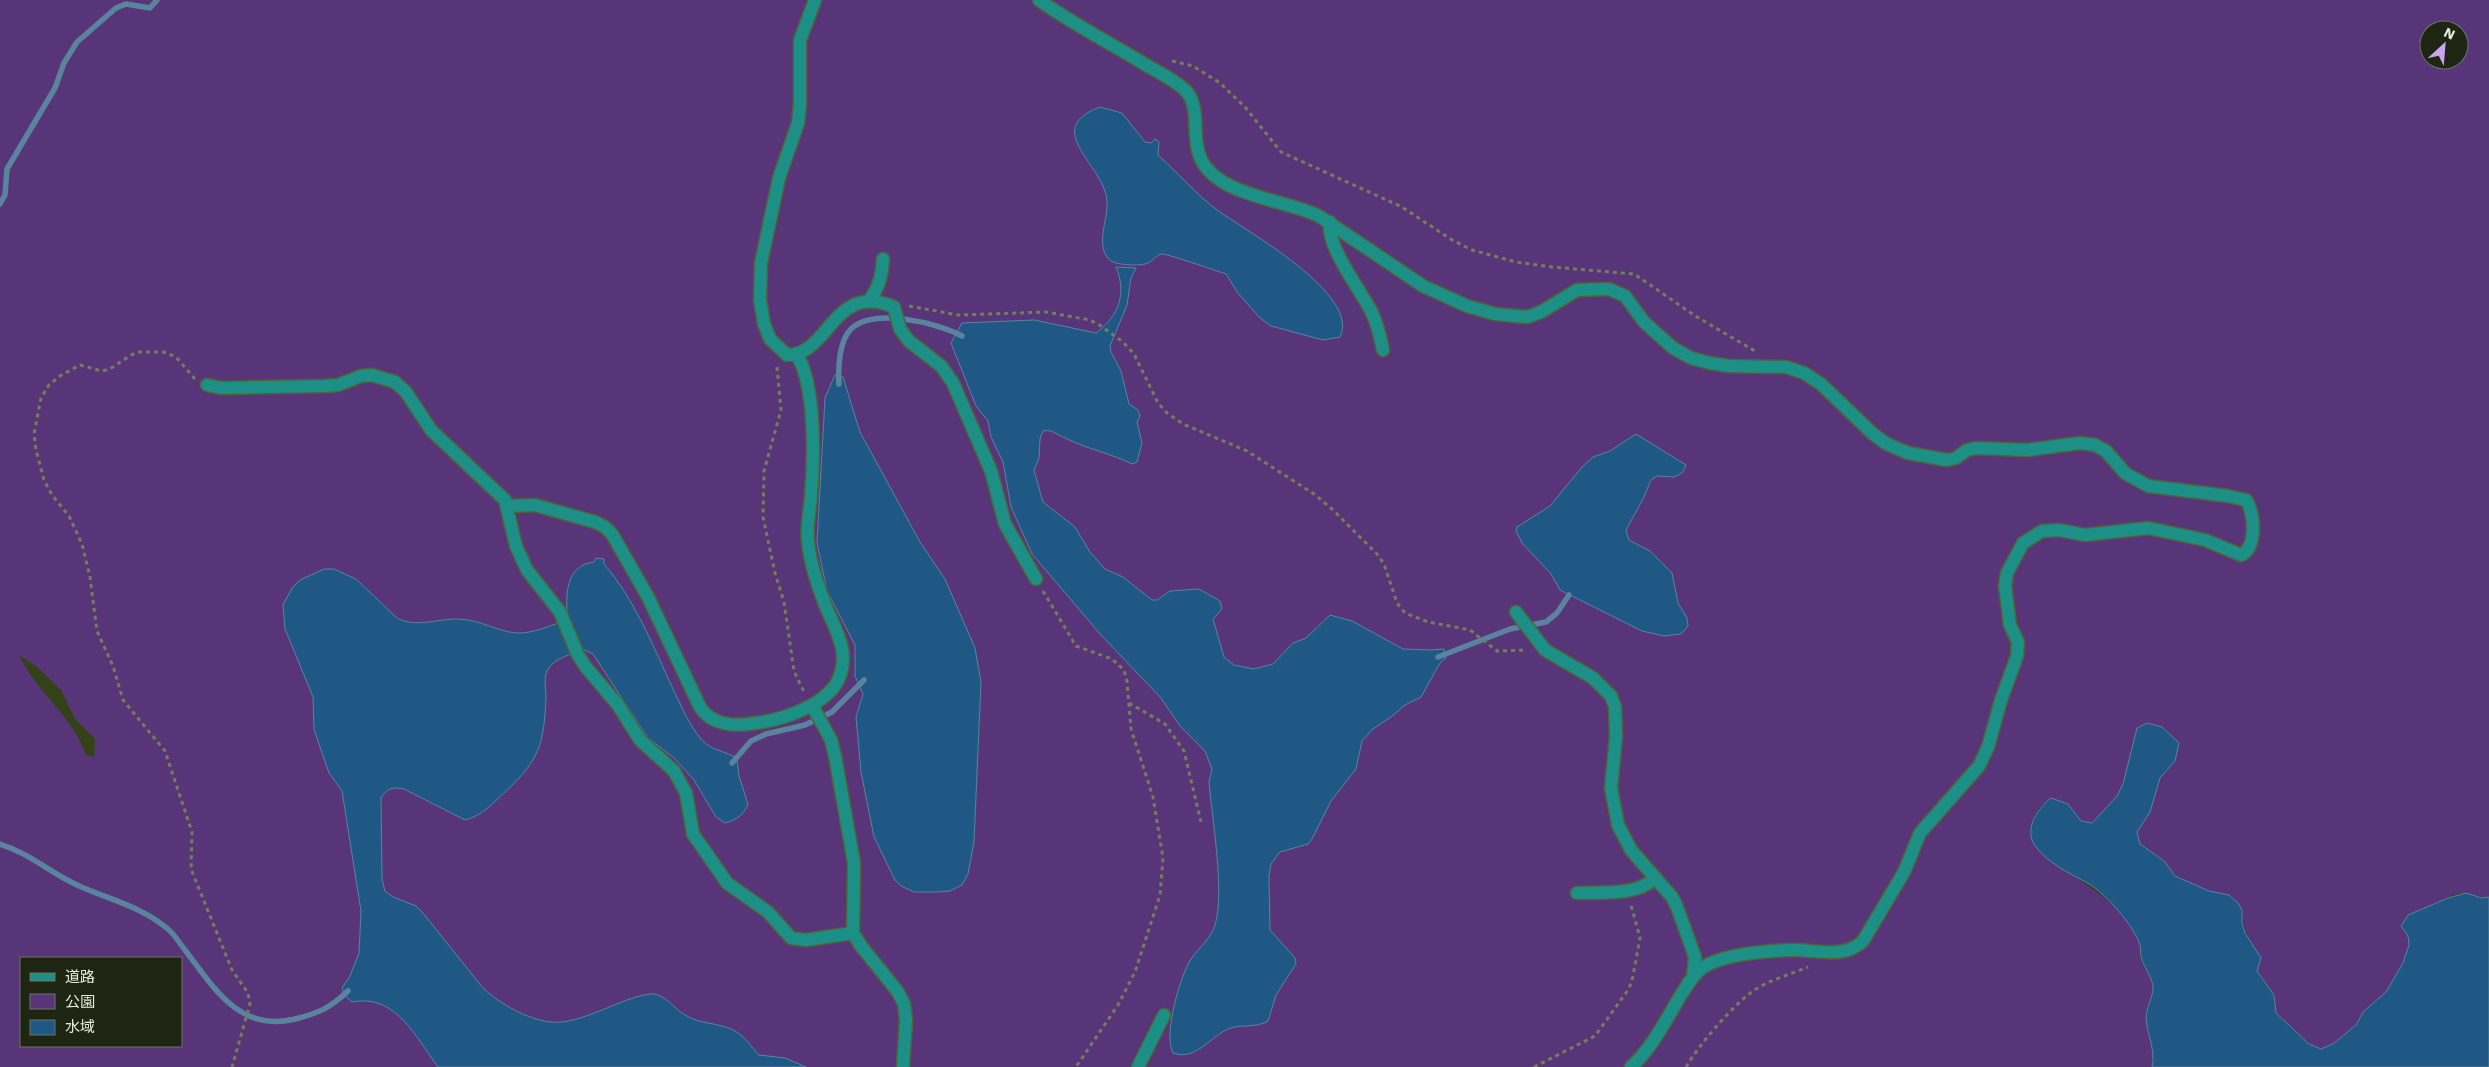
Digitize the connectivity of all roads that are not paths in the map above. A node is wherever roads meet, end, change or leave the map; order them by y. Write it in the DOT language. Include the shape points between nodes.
graph roads {
  1 [pos="815,0"];
  2 [pos="1039,0"];
  3 [pos="1330,222"];
  4 [pos="882,259"];
  5 [pos="869,301"];
  6 [pos="1383,350"];
  7 [pos="792,355"];
  8 [pos="207,385"];
  9 [pos="508,506"];
  10 [pos="1036,579"];
  11 [pos="1516,612"];
  12 [pos="814,708"];
  13 [pos="1654,879"];
  14 [pos="1577,893"];
  15 [pos="853,933"];
  16 [pos="1693,977"];
  17 [pos="1164,1015"];
  18 [pos="903,1067"];
  19 [pos="1138,1067"];
  20 [pos="1631,1067"];
  1 -- 7 [label="lane" via="800,40 798,122 780,178 761,263 760,300 764,324 770,339"];
  2 -- 3 [label="lane" via="1186,91 1192,102 1199,156 1209,172 1222,182 1238,190 1303,208"];
  3 -- 6 [label="lane" via="1333,242 1372,312"];
  3 -- 16 [label="lane" via="1423,286 1467,306 1495,314 1526,317 1541,312 1577,290 1609,289 1625,296 1651,329 1691,358 1729,366 1786,367 1804,373 1821,384 1873,434 1908,453 1946,460 1976,448 2027,450 2080,442 2106,451 2125,473 2148,486 2228,496 2246,500 2251,507 2250,546 2240,555 2205,540 2148,528 2085,534 2042,531 2023,543 2006,573 2005,586 2010,625 2018,642 2017,656 1988,747 1979,766 1920,833 1904,872 1863,941 1856,948 1834,953 1792,950 1715,961 1701,968"];
  4 -- 5 [label="lane" via="877,289"];
  5 -- 7 [label="lane" via="846,310 808,349"];
  5 -- 10 [label="lane" via="878,301 895,309 900,329 910,342 941,366 953,383 991,471 1005,524"];
  7 -- 12 [label="lane" via="803,365 812,426 808,542 812,564 844,655 838,680"];
  8 -- 9 [label="lane" via="221,388 324,386 338,385 361,376 382,376 406,392 431,430"];
  9 -- 12 [label="lane" via="535,505 605,526 648,597 698,705 710,718 733,725 756,723"];
  9 -- 15 [label="lane" via="516,546 528,570 556,606 578,655 618,705 640,740 674,771 686,793 693,834 727,883 768,912 791,938 806,940"];
  11 -- 13 [label="lane" via="1543,646 1593,678 1611,696 1615,707 1616,736 1610,788 1618,825 1631,850"];
  12 -- 15 [label="lane" via="835,756 854,863"];
  13 -- 14 [label="lane" via="1630,889"];
  13 -- 16 [label="lane" via="1677,907 1695,957"];
  15 -- 18 [label="lane" via="904,1004"];
  16 -- 20 [label="lane"];
  17 -- 19 [label="lane"];
}
